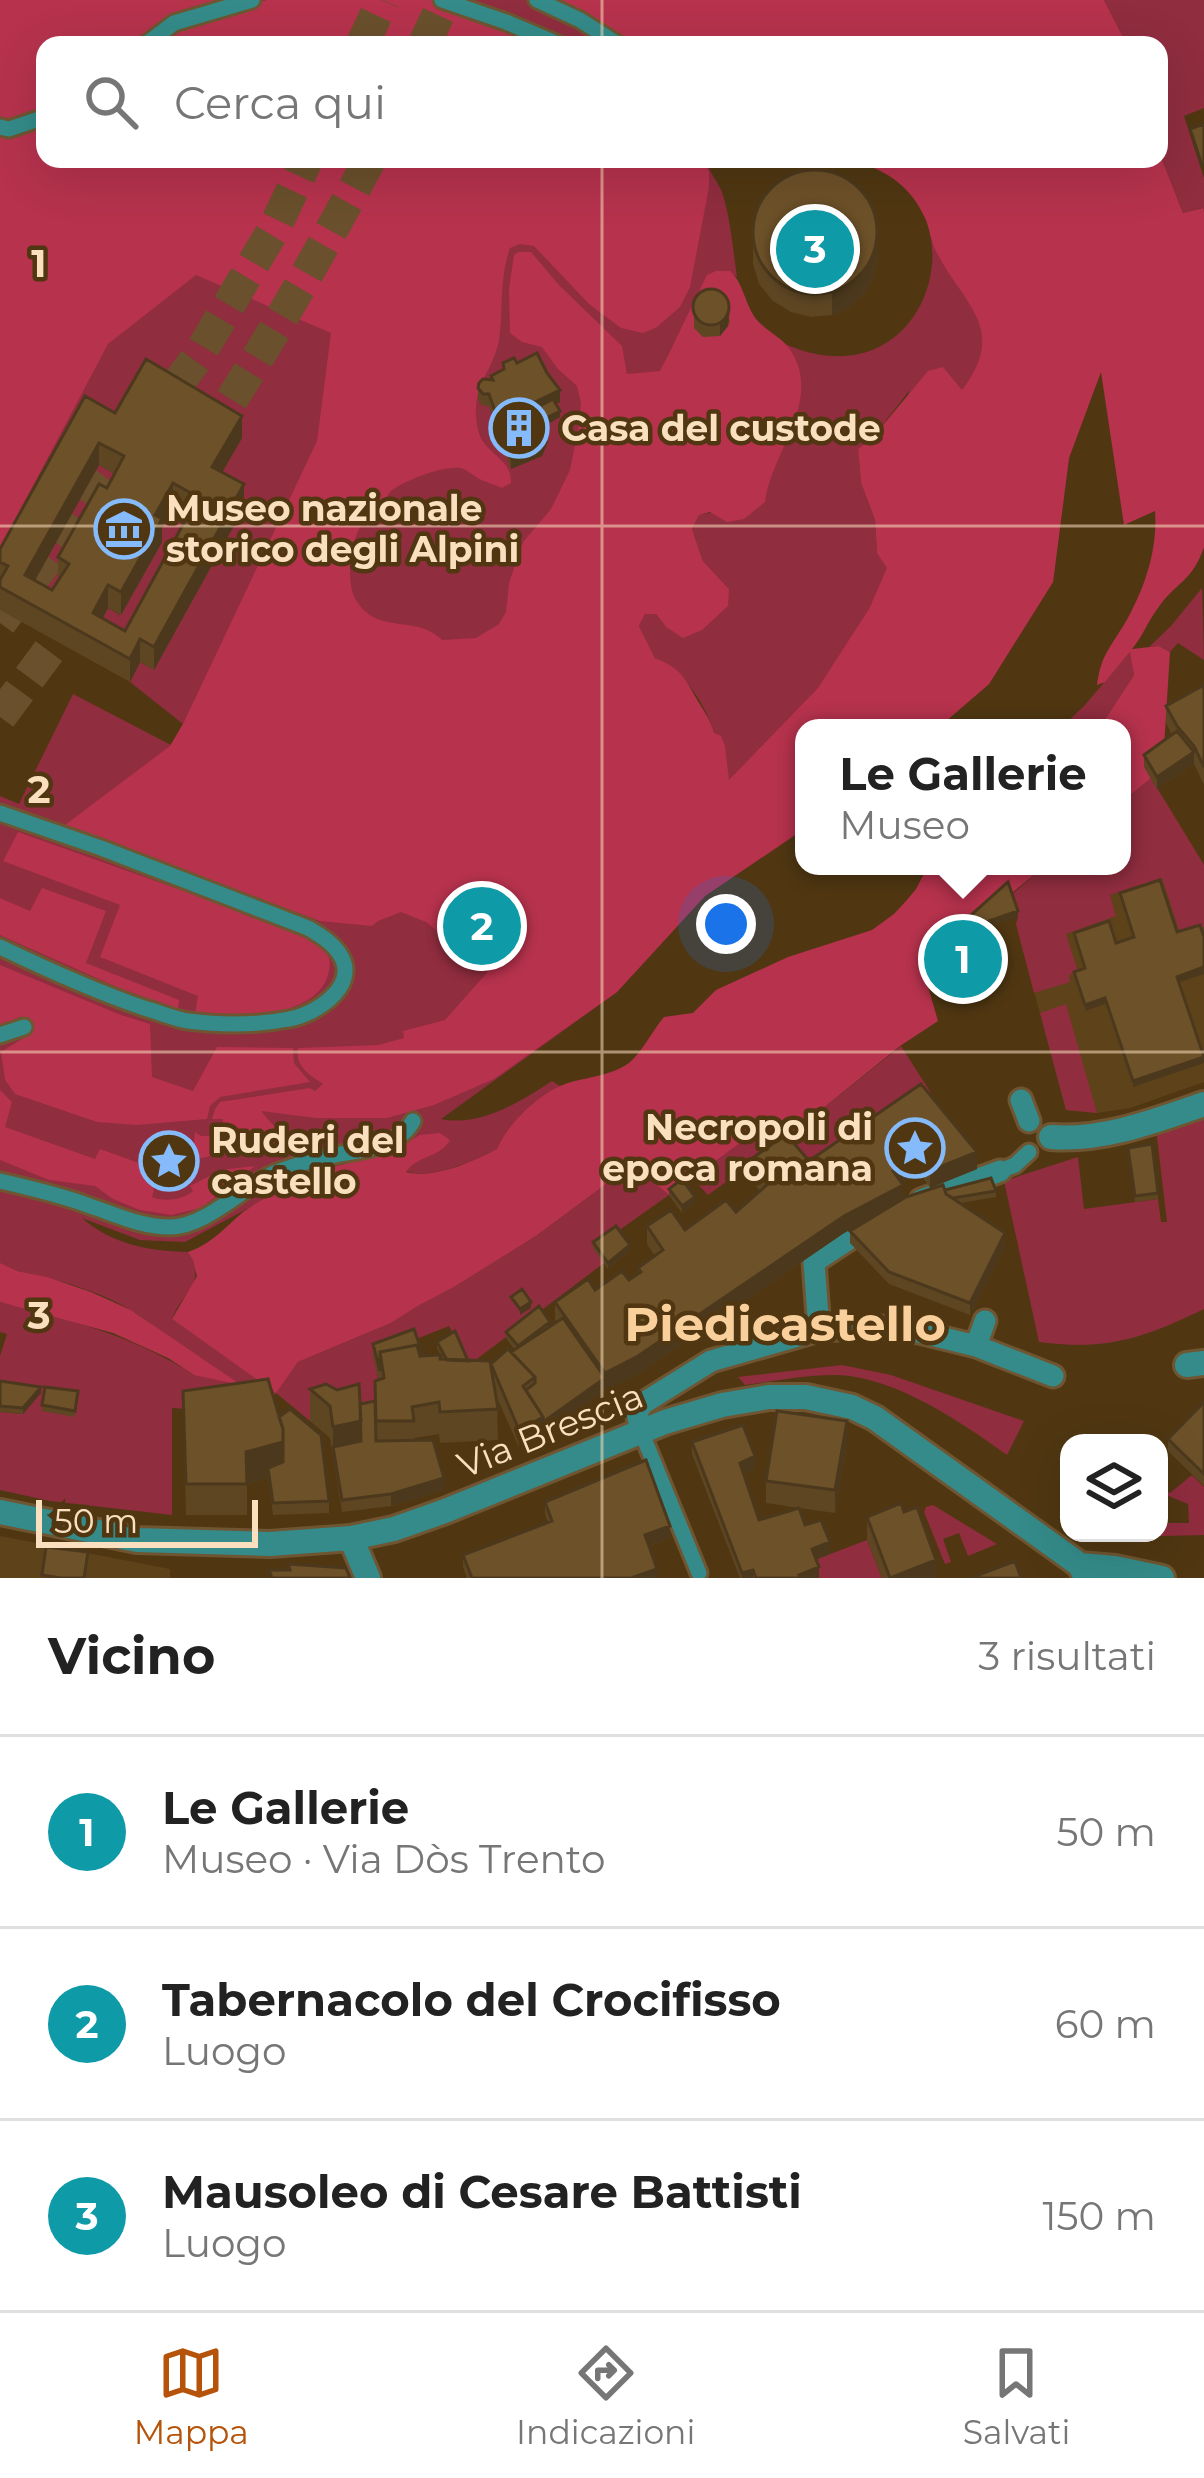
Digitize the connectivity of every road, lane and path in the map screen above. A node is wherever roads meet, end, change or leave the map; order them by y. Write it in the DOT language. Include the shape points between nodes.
graph roads {
  1 [pos="252,0"];
  2 [pos="442,0"];
  3 [pos="537,0"];
  4 [pos="157,36"];
  5 [pos="539,36"];
  6 [pos="605,36"];
  7 [pos="36,119"];
  8 [pos="4,128"];
  9 [pos="0,813"];
  10 [pos="0,947"];
  11 [pos="24,1027"];
  12 [pos="0,1035"];
  13 [pos="1204,1104"];
  14 [pos="413,1120"];
  15 [pos="1051,1137"];
  16 [pos="1029,1151"];
  17 [pos="1007,1168"];
  18 [pos="0,1181"];
  19 [pos="985,1321"];
  20 [pos="819,1330"];
  21 [pos="976,1346"];
  22 [pos="1053,1376"];
  23 [pos="641,1431"];
  24 [pos="0,1512"];
  25 [pos="351,1538"];
  26 [pos="1083,1572"];
  27 [pos="699,1573"];
  28 [pos="368,1578"];
  29 [pos="1162,1578"];
  1 -- 4 [label="lane" via="174,23"];
  2 -- 5 [label="lane"];
  3 -- 6 [label="lane"];
  7 -- 8 [label="lane"];
  9 -- 10 [label="lane" via="308,928 341,957 344,975 321,1006 292,1019 184,1021 88,989"];
  11 -- 12 [label="lane"];
  13 -- 15 [label="street" via="1119,1131"];
  14 -- 18 [label="lane" via="394,1140 267,1177 182,1226 146,1226"];
  16 -- 17 [label="lane"];
  17 -- 20 [label="street" via="900,1209 814,1262"];
  19 -- 21 [label="street"];
  20 -- 21 [label="street" via="880,1327"];
  20 -- 23 [label="street" via="711,1361 642,1403"];
  21 -- 22 [label="street"];
  23 -- 25 [label="street, Via Brescia" via="445,1511"];
  23 -- 26 [label="street, Via Brescia" via="769,1397 852,1407"];
  23 -- 27 [label="lane"];
  24 -- 25 [label="street, Via Brescia" via="137,1540"];
  25 -- 28 [label="street"];
  26 -- 29 [label="street, Via Brescia" via="1115,1568"];
}
